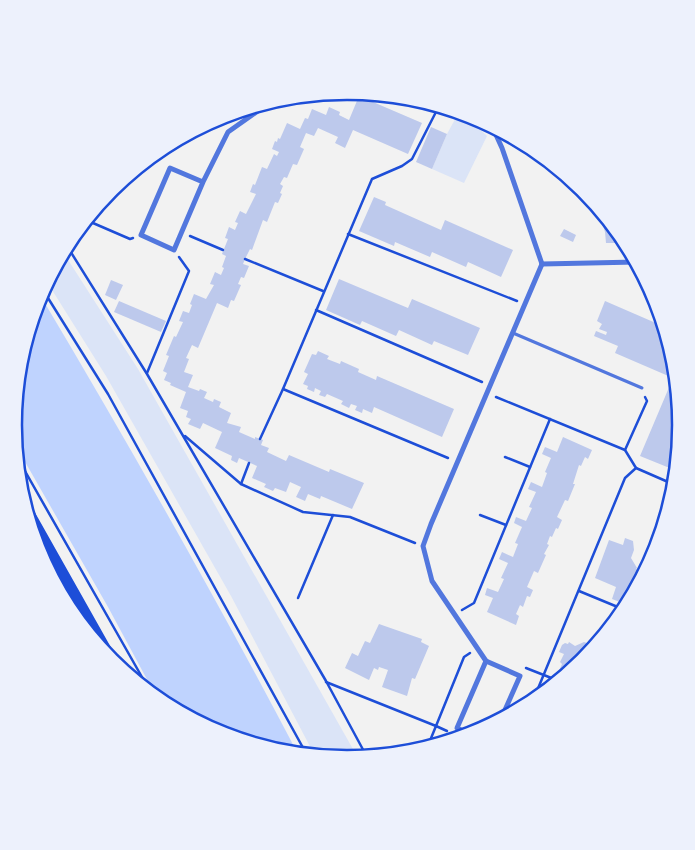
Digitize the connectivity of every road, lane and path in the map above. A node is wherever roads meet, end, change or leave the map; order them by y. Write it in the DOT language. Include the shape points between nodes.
graph roads {
  1 [pos="436,112"];
  2 [pos="254,114"];
  3 [pos="497,137"];
  4 [pos="203,182"];
  5 [pos="93,223"];
  6 [pos="182,232"];
  7 [pos="348,234"];
  8 [pos="141,235"];
  9 [pos="174,250"];
  10 [pos="223,250"];
  11 [pos="71,253"];
  12 [pos="245,259"];
  13 [pos="629,262"];
  14 [pos="542,264"];
  15 [pos="323,291"];
  16 [pos="48,298"];
  17 [pos="525,305"];
  18 [pos="316,310"];
  19 [pos="512,333"];
  20 [pos="147,374"];
  21 [pos="490,385"];
  22 [pos="642,388"];
  23 [pos="283,389"];
  24 [pos="487,394"];
  25 [pos="550,419"];
  26 [pos="182,433"];
  27 [pos="260,439"];
  28 [pos="624,450"];
  29 [pos="504,457"];
  30 [pos="249,462"];
  31 [pos="458,462"];
  32 [pos="530,467"];
  33 [pos="636,468"];
  34 [pos="26,473"];
  35 [pos="667,482"];
  36 [pos="241,484"];
  37 [pos="333,515"];
  38 [pos="480,515"];
  39 [pos="506,525"];
  40 [pos="42,536"];
  41 [pos="424,546"];
  42 [pos="578,591"];
  43 [pos="298,598"];
  44 [pos="617,607"];
  45 [pos="455,615"];
  46 [pos="95,629"];
  47 [pos="477,648"];
  48 [pos="486,660"];
  49 [pos="544,675"];
  50 [pos="141,676"];
  51 [pos="520,676"];
  52 [pos="551,678"];
  53 [pos="326,681"];
  54 [pos="539,687"];
  55 [pos="506,708"];
  56 [pos="436,726"];
  57 [pos="461,730"];
  58 [pos="431,739"];
  59 [pos="302,747"];
  60 [pos="363,749"];
  1 -- 7 [label="path" via="412,159 372,179"];
  2 -- 4 [label="street" via="228,132"];
  3 -- 14 [label="street"];
  4 -- 6 [label="street"];
  4 -- 8 [label="street" via="170,168"];
  5 -- 8 [label="path" via="130,239"];
  6 -- 9 [label="street"];
  6 -- 10 [label="path"];
  7 -- 15 [label="path"];
  7 -- 17 [label="path"];
  8 -- 9 [label="street"];
  9 -- 20 [label="path" via="189,271"];
  11 -- 20 [label="path"];
  12 -- 15 [label="path"];
  13 -- 14 [label="street"];
  14 -- 17 [label="street"];
  15 -- 18 [label="path"];
  16 -- 59 [label="path" via="108,394"];
  17 -- 19 [label="street"];
  18 -- 21 [label="path"];
  18 -- 23 [label="path"];
  19 -- 21 [label="street"];
  19 -- 22 [label="lane"];
  20 -- 26 [label="path"];
  21 -- 24 [label="street"];
  22 -- 28 [label="path" via="647,401"];
  23 -- 27 [label="path"];
  23 -- 31 [label="path"];
  24 -- 25 [label="path"];
  24 -- 31 [label="street"];
  25 -- 28 [label="path"];
  25 -- 32 [label="path"];
  26 -- 36 [label="path"];
  26 -- 53 [label="path"];
  28 -- 33 [label="path"];
  29 -- 32 [label="path"];
  30 -- 36 [label="path"];
  31 -- 41 [label="street"];
  32 -- 39 [label="path"];
  33 -- 35 [label="path"];
  33 -- 42 [label="path" via="625,478"];
  34 -- 50 [label="path"];
  36 -- 37 [label="path" via="303,512"];
  37 -- 41 [label="path" via="350,517"];
  37 -- 43 [label="path"];
  38 -- 39 [label="path"];
  39 -- 45 [label="path" via="474,603"];
  40 -- 46 [label="highway"];
  41 -- 45 [label="street" via="432,581"];
  42 -- 44 [label="path"];
  42 -- 49 [label="path"];
  45 -- 47 [label="street"];
  47 -- 48 [label="street"];
  47 -- 56 [label="path" via="464,658"];
  48 -- 51 [label="street"];
  48 -- 57 [label="street" via="457,728"];
  49 -- 51 [label="path" via="524,667"];
  49 -- 52 [label="path"];
  49 -- 54 [label="path"];
  51 -- 55 [label="street"];
  53 -- 56 [label="path"];
  53 -- 60 [label="path"];
  56 -- 58 [label="path"];
}
